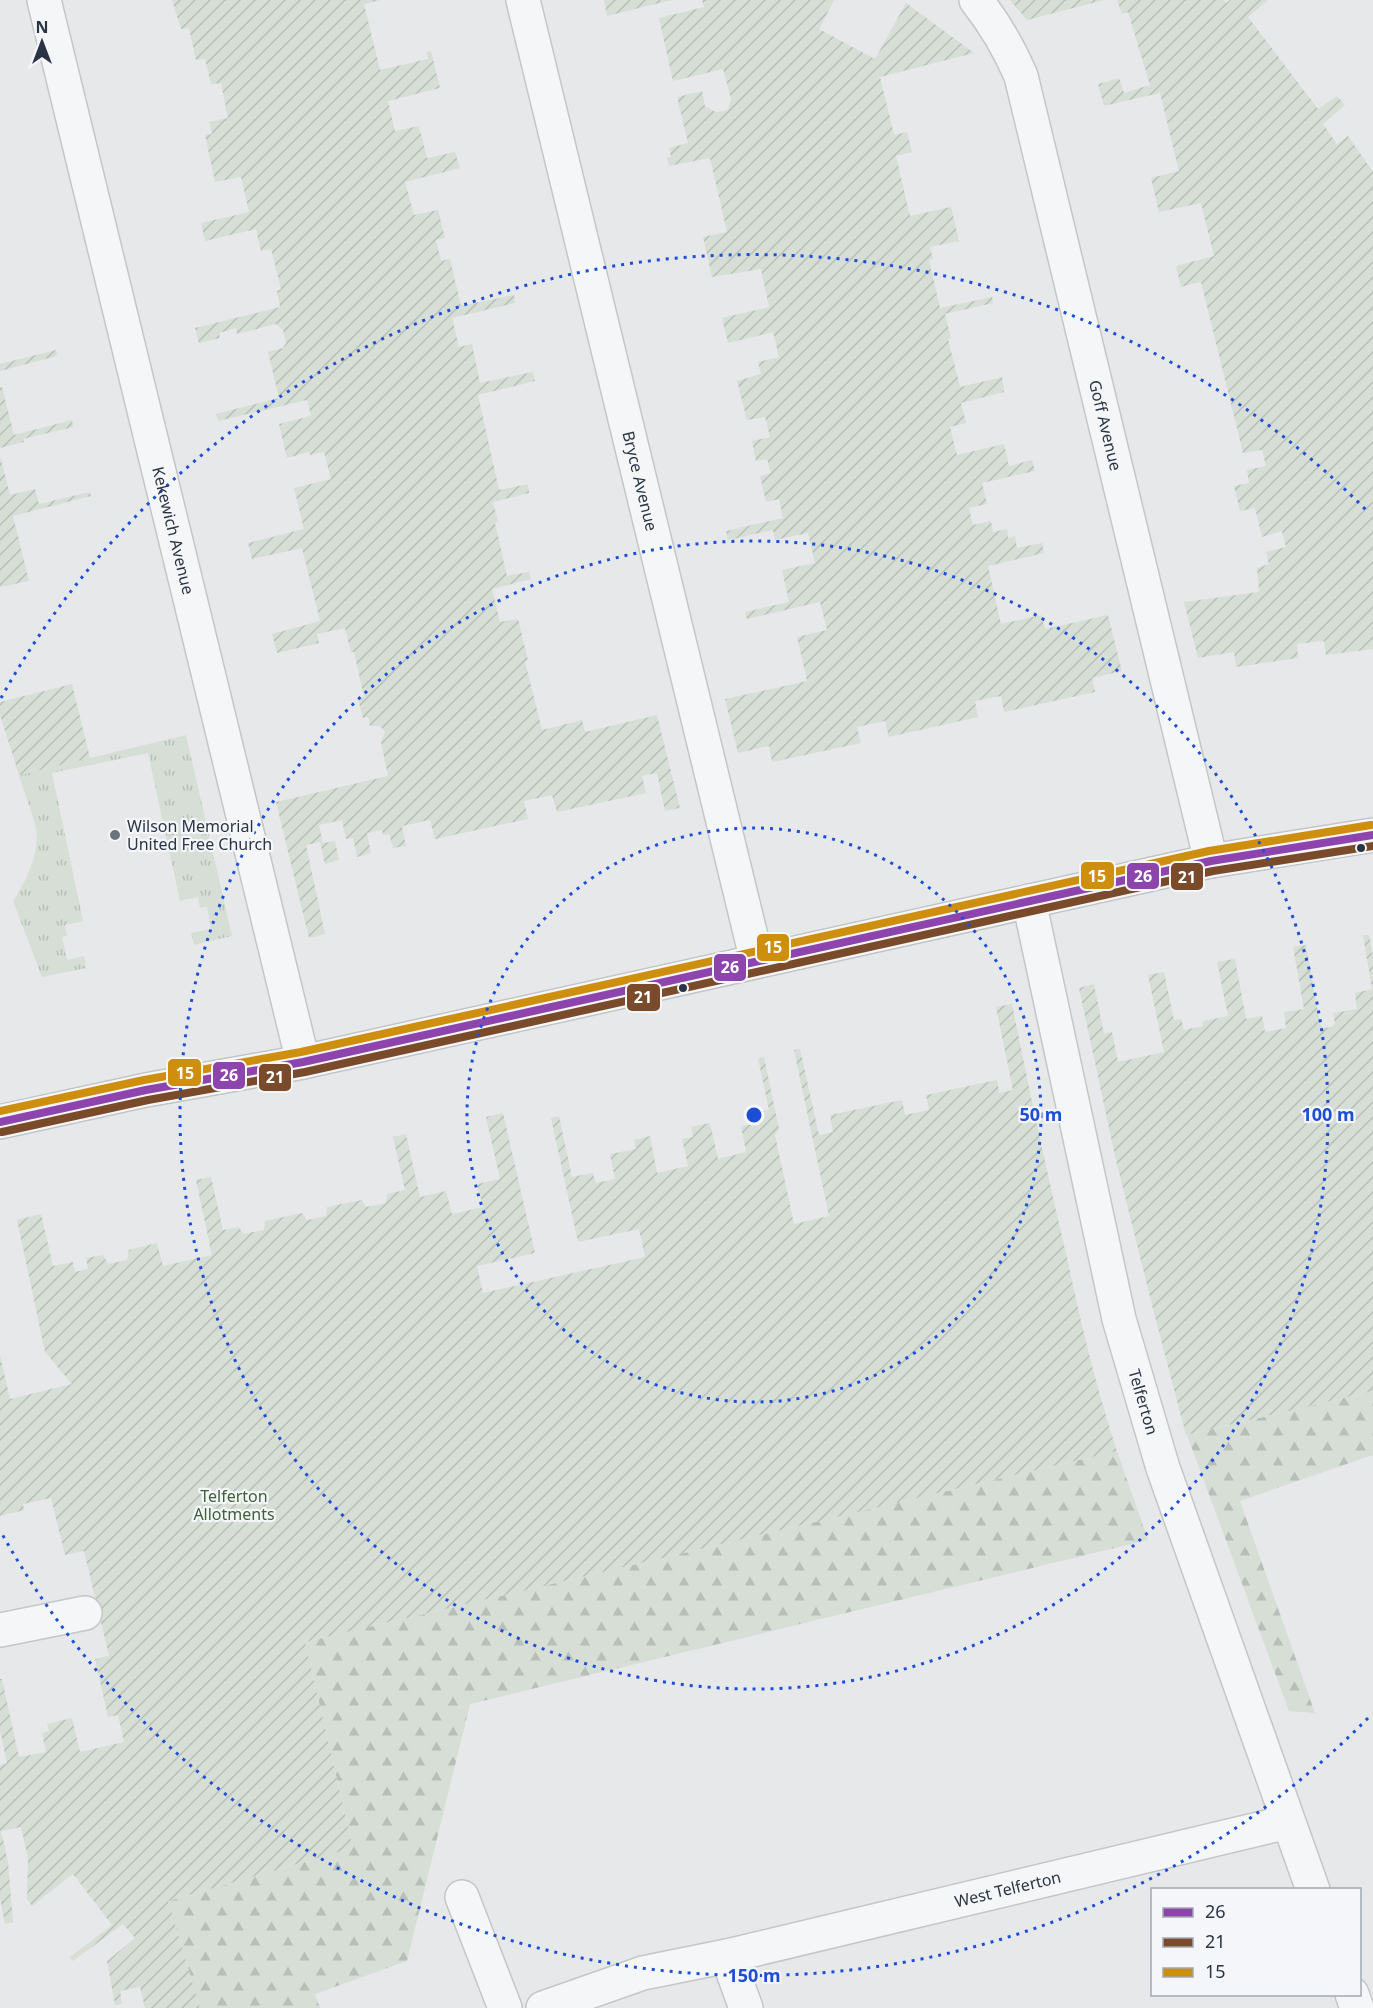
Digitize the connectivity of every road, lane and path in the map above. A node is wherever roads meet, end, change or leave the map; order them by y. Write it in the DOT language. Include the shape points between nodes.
graph roads {
  1 [pos="44,0"];
  2 [pos="523,0"];
  3 [pos="976,0"];
  4 [pos="1373,835"];
  5 [pos="1211,861"];
  6 [pos="1029,901"];
  7 [pos="757,961"];
  8 [pos="303,1062"];
  9 [pos="0,1122"];
  10 [pos="85,1613"];
  11 [pos="0,1630"];
  12 [pos="1288,1822"];
  13 [pos="1312,1888"];
  14 [pos="462,1897"];
  15 [pos="727,1956"];
  16 [pos="505,2008"];
  17 [pos="543,2008"];
  18 [pos="746,2008"];
  1 -- 8 [label="street, Kekewich Avenue"];
  2 -- 7 [label="street, Bryce Avenue"];
  3 -- 5 [label="street, Goff Avenue" via="997,28 1021,76"];
  4 -- 5 [label="main road"];
  5 -- 6 [label="main road"];
  6 -- 7 [label="main road"];
  6 -- 12 [label="street, Telferton" via="1119,1319 1163,1468"];
  7 -- 8 [label="main road"];
  8 -- 9 [label="main road" via="146,1090"];
  10 -- 11 [label="street"];
  12 -- 13 [label="street, Telferton"];
  12 -- 15 [label="street, West Telferton"];
  14 -- 16 [label="street"];
  15 -- 17 [label="street, West Telferton" via="644,1973"];
  15 -- 18 [label="street"];
}
